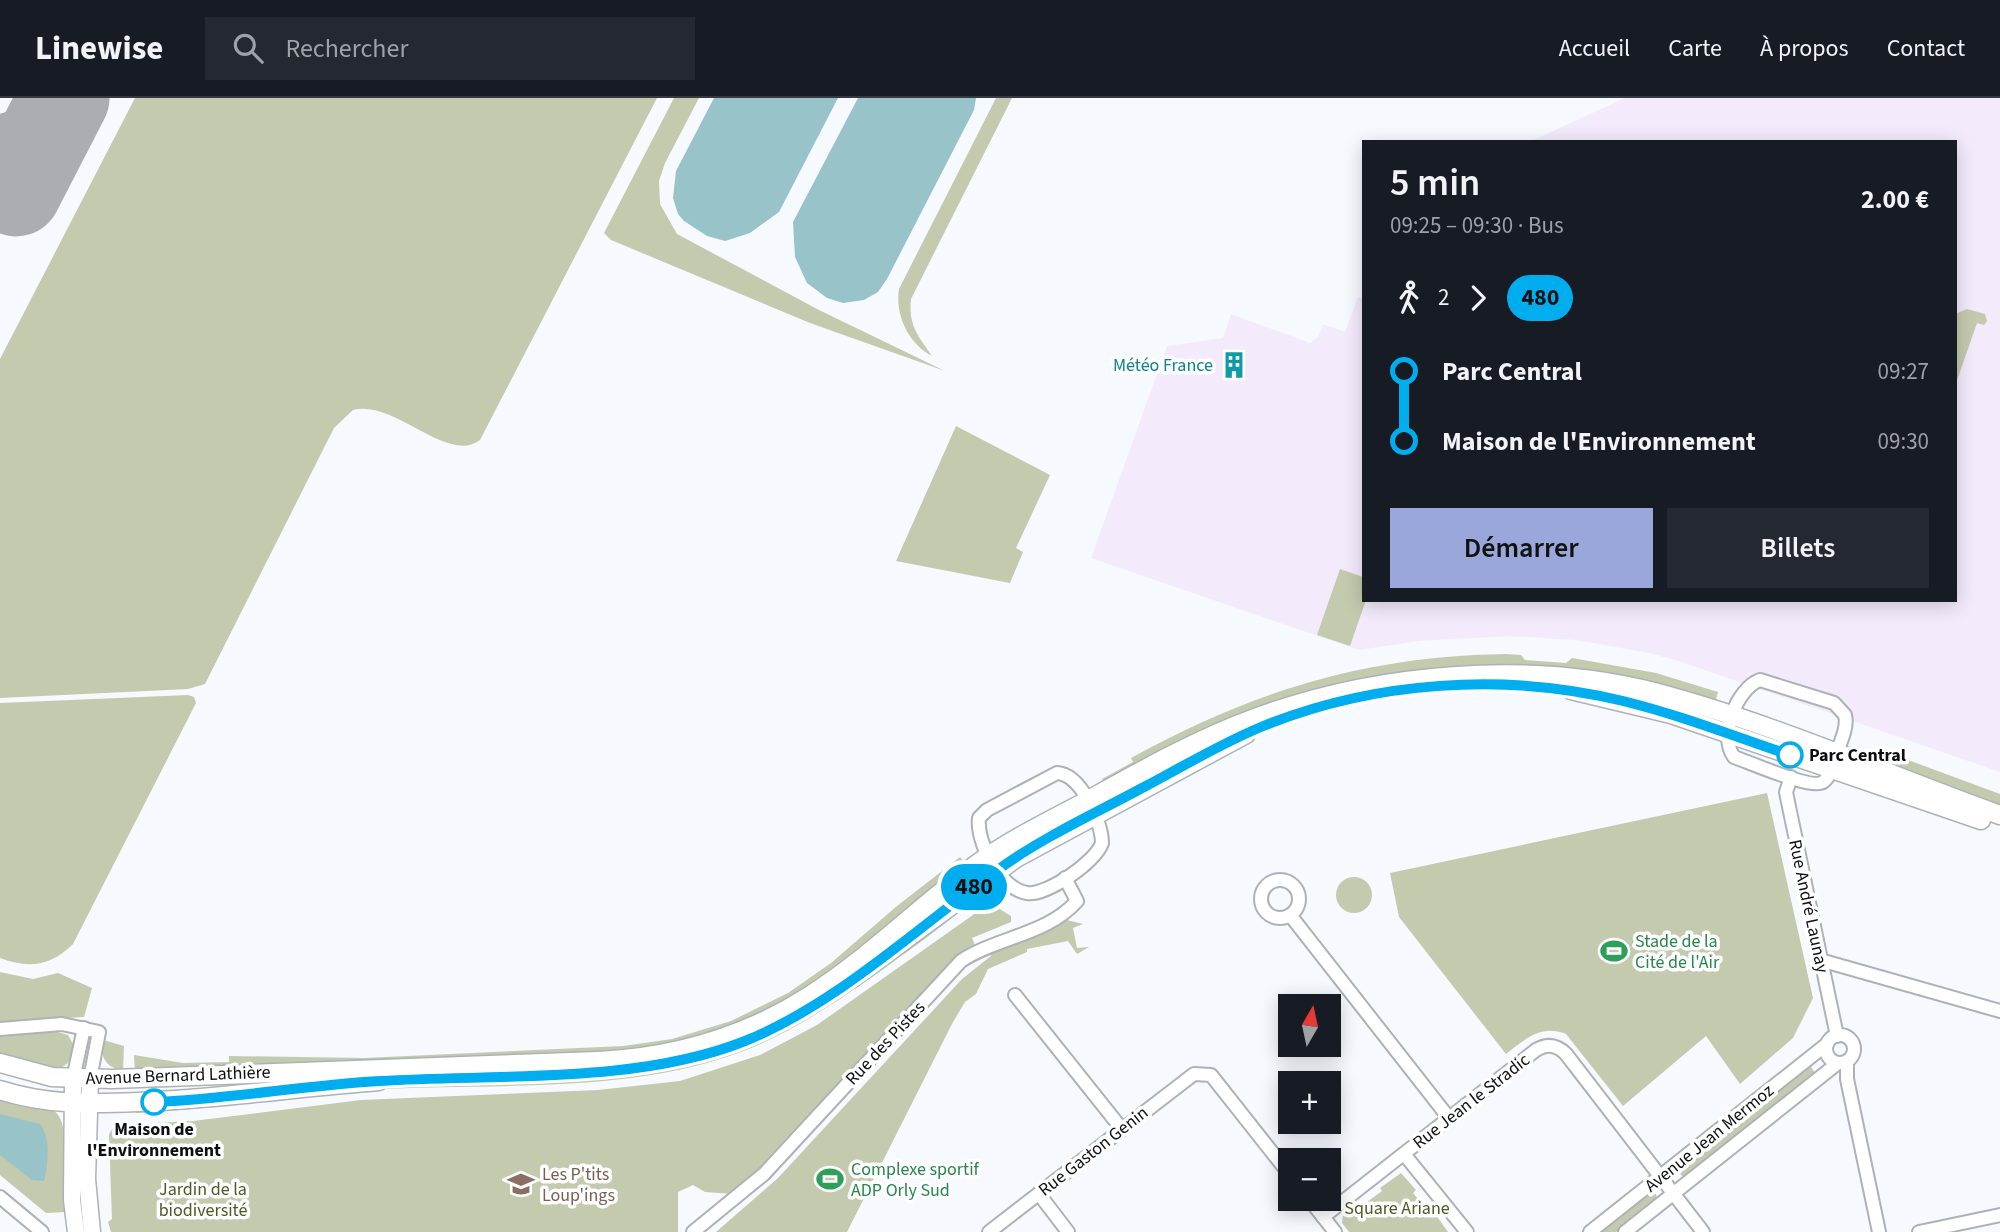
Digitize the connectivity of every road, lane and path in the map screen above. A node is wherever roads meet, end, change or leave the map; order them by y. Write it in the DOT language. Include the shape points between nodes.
graph roads {
  1 [pos="1731,725"];
  2 [pos="1834,762"];
  3 [pos="1791,777"];
  4 [pos="1090,808"];
  5 [pos="2000,815"];
  6 [pos="2000,827"];
  7 [pos="994,863"];
  8 [pos="1065,878"];
  9 [pos="1290,915"];
  10 [pos="1820,960"];
  11 [pos="1015,995"];
  12 [pos="2000,1011"];
  13 [pos="83,1028"];
  14 [pos="0,1029"];
  15 [pos="1832,1040"];
  16 [pos="1843,1062"];
  17 [pos="0,1063"];
  18 [pos="82,1079"];
  19 [pos="0,1090"];
  20 [pos="81,1103"];
  21 [pos="1449,1118"];
  22 [pos="1121,1128"];
  23 [pos="1404,1154"];
  24 [pos="1278,1160"];
  25 [pos="1662,1176"];
  26 [pos="1675,1193"];
  27 [pos="1039,1194"];
  28 [pos="0,1197"];
  29 [pos="1318,1211"];
  30 [pos="2000,1215"];
  31 [pos="1323,1217"];
  32 [pos="41,1232"];
  33 [pos="76,1232"];
  34 [pos="92,1232"];
  35 [pos="693,1232"];
  36 [pos="989,1232"];
  37 [pos="1068,1232"];
  38 [pos="1335,1232"];
  39 [pos="1467,1232"];
  40 [pos="1590,1232"];
  41 [pos="1625,1232"];
  42 [pos="1703,1232"];
  43 [pos="1879,1232"];
  44 [pos="1919,1232"];
  1 -- 2 [label="main road, Avenue Bernard Lathière"];
  1 -- 2 [label="street" via="1742,692 1760,680 1813,696 1834,704 1845,715"];
  1 -- 3 [label="street" via="1727,745 1734,757"];
  1 -- 4 [label="main road, Avenue Bernard Lathière" via="1577,691 1483,685 1397,691 1336,703 1264,726"];
  2 -- 3 [label="street" via="1826,779 1815,785"];
  2 -- 5 [label="main road, Avenue Bernard Lathière"];
  2 -- 6 [label="main road, Avenue Bernard Lathière"];
  3 -- 10 [label="street, Rue André Launay" via="1786,792"];
  4 -- 7 [label="main road, Avenue Bernard Lathière"];
  4 -- 7 [label="street" via="1070,776 1057,773 987,810 979,824"];
  4 -- 8 [label="street" via="1101,830 1101,848 1092,861"];
  7 -- 8 [label="street" via="1014,888 1027,893"];
  7 -- 18 [label="main road, Avenue Bernard Lathière" via="811,995 752,1027 703,1045 599,1061"];
  7 -- 20 [label="main road, Avenue Bernard Lathière" via="818,1002 750,1040 703,1056 628,1070 378,1081 199,1100"];
  8 -- 35 [label="street, Rue des Pistes" via="1077,901 1072,907 961,961 764,1174"];
  9 -- 21 [label="street"];
  10 -- 12 [label="street"];
  10 -- 15 [label="street, Rue André Launay"];
  11 -- 22 [label="street"];
  13 -- 14 [label="street" via="62,1024"];
  13 -- 18 [label="street"];
  13 -- 18 [label="street" via="99,1032"];
  15 -- 16 [label="street" via="1828,1056"];
  15 -- 16 [label="street" via="1846,1037 1854,1046 1853,1055"];
  15 -- 25 [label="street, Avenue Jean Mermoz"];
  16 -- 26 [label="street, Avenue Jean Mermoz"];
  16 -- 43 [label="street"];
  17 -- 18 [label="main road, Avenue Bernard Lathière" via="26,1072"];
  18 -- 20 [label="street"];
  19 -- 20 [label="main road, Avenue Bernard Lathière" via="37,1100"];
  20 -- 33 [label="street" via="72,1208"];
  20 -- 34 [label="street"];
  21 -- 23 [label="street, Rue Jean le Stradic"];
  21 -- 25 [label="street, Rue Jean le Stradic" via="1542,1046 1557,1046"];
  22 -- 24 [label="street, Rue Gaston Genin" via="1189,1076 1211,1075"];
  22 -- 27 [label="street, Rue Gaston Genin"];
  23 -- 31 [label="street, Rue Jean le Stradic"];
  23 -- 39 [label="street"];
  25 -- 26 [label="street"];
  25 -- 40 [label="street, Avenue Jean Mermoz"];
  26 -- 41 [label="street, Avenue Jean Mermoz"];
  26 -- 42 [label="street"];
  27 -- 36 [label="street, Rue Gaston Genin"];
  27 -- 37 [label="street"];
  28 -- 32 [label="street"];
  29 -- 31 [label="street"];
  30 -- 44 [label="street"];
  31 -- 38 [label="street"];
}
